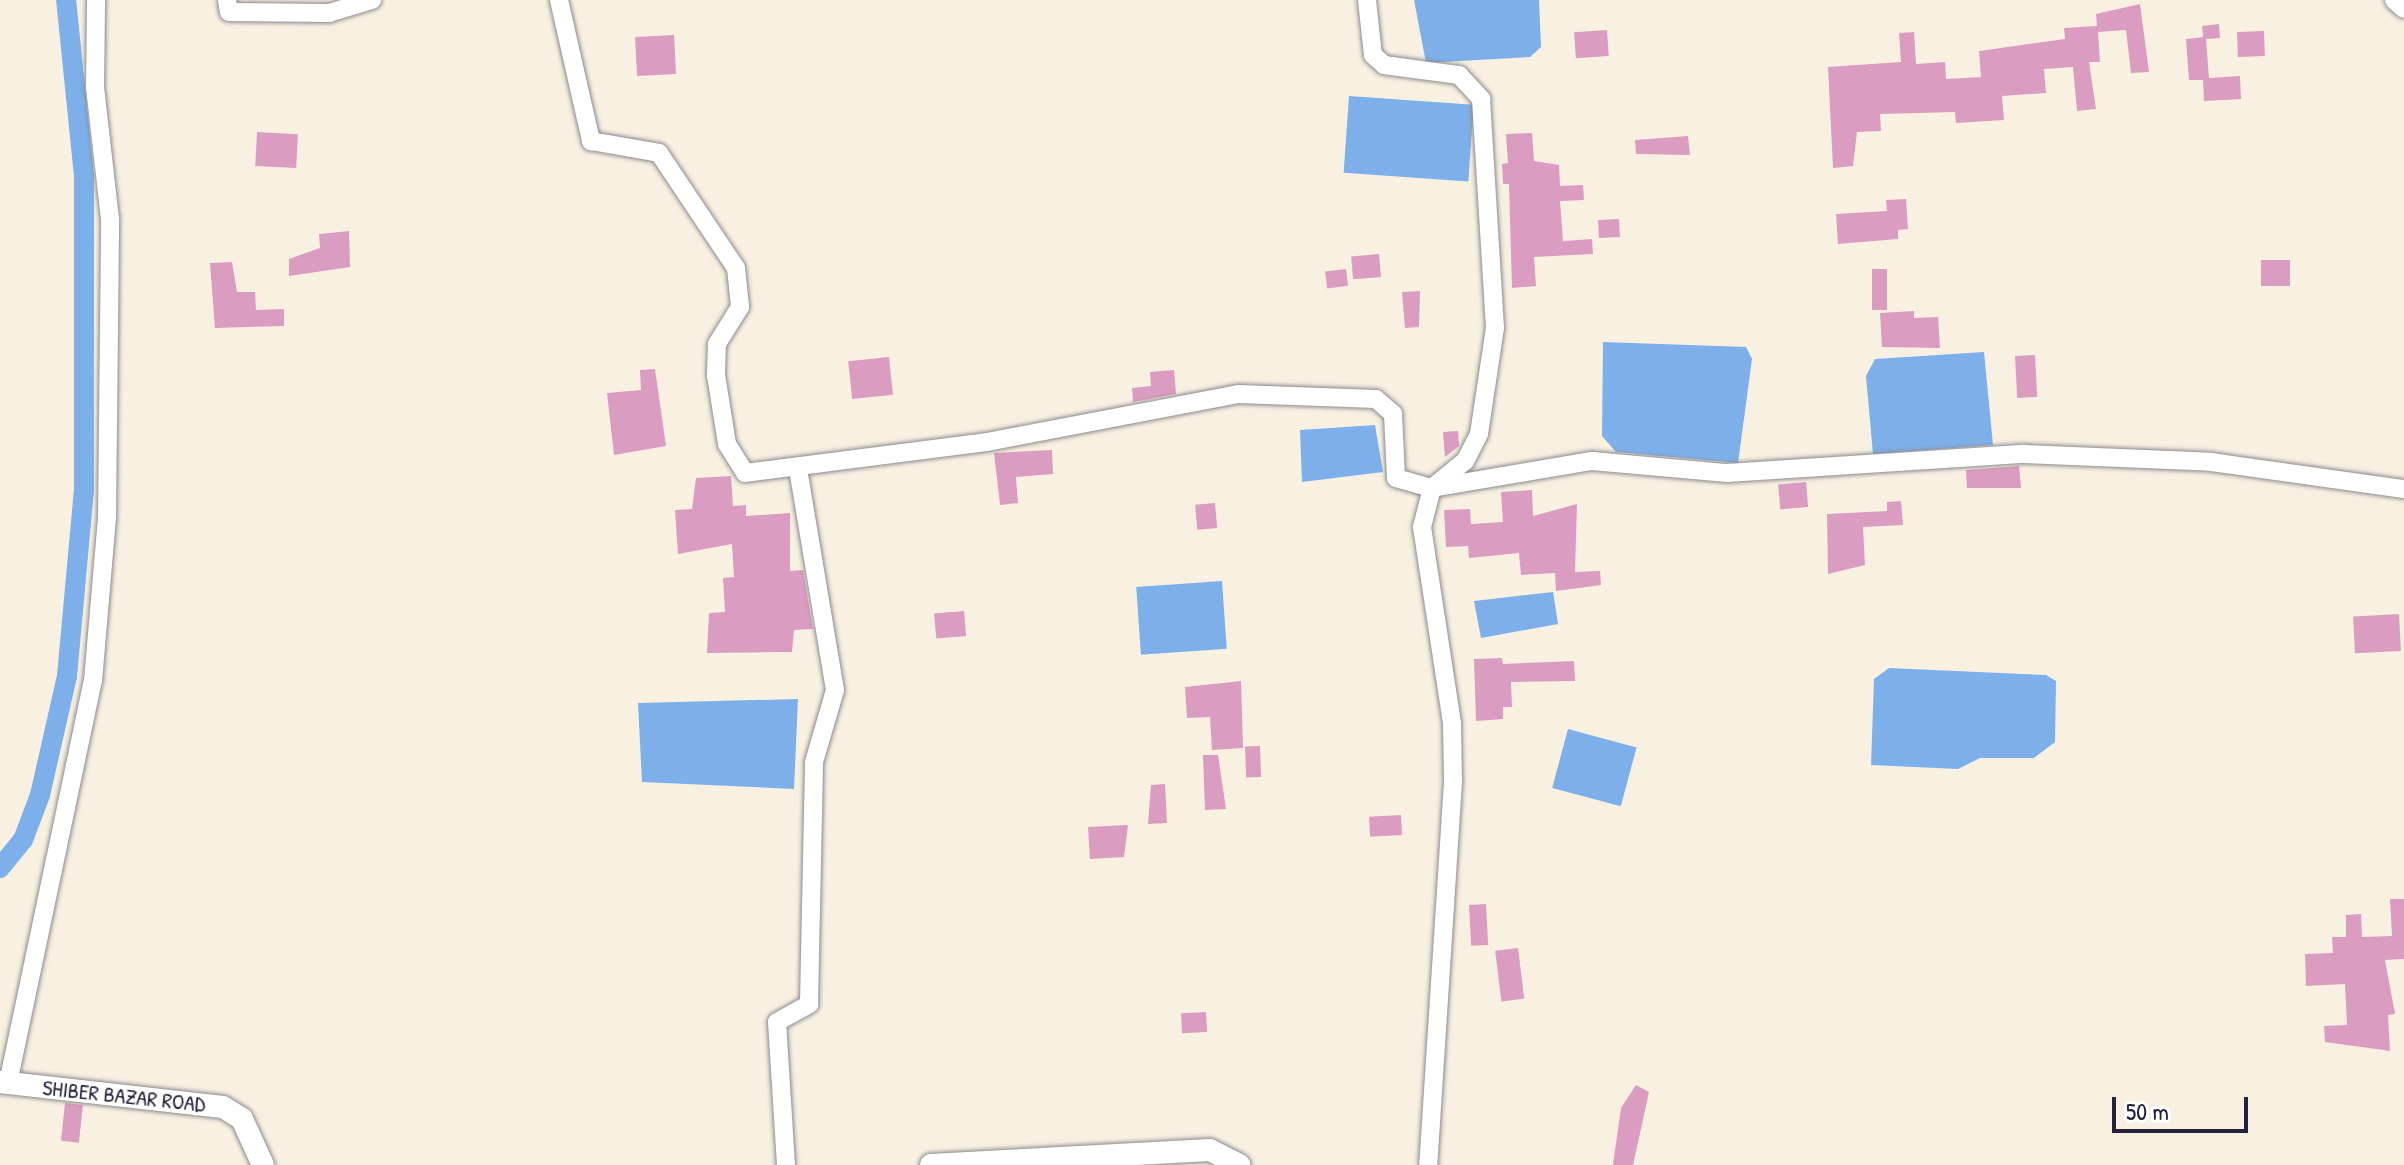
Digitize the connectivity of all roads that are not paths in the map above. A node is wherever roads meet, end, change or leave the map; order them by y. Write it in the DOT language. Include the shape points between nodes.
graph roads {
  1 [pos="96,0"];
  2 [pos="227,0"];
  3 [pos="372,0"];
  4 [pos="559,0"];
  5 [pos="1367,0"];
  6 [pos="2394,0"];
  7 [pos="2404,9"];
  8 [pos="798,469"];
  9 [pos="1432,488"];
  10 [pos="2404,489"];
  11 [pos="4,1082"];
  12 [pos="263,1165"];
  13 [pos="786,1165"];
  14 [pos="931,1165"];
  15 [pos="1239,1165"];
  16 [pos="1428,1165"];
  1 -- 11 [label="street" via="95,88 110,219 107,519 93,681"];
  2 -- 3 [label="street" via="229,12 329,13"];
  4 -- 8 [label="street" via="591,141 659,153 736,268 740,307 717,344 716,375 735,462 745,473"];
  5 -- 9 [label="street" via="1373,55 1384,65 1459,75 1481,99 1495,328 1489,394 1465,461"];
  6 -- 7 [label="street"];
  8 -- 9 [label="street" via="1238,394 1366,397 1393,414 1396,478"];
  8 -- 13 [label="street" via="835,690 814,762 809,1004 777,1022"];
  9 -- 10 [label="street" via="1592,461 1727,473 2024,454 2211,462"];
  9 -- 16 [label="street" via="1422,527 1450,709 1453,782"];
  11 -- 12 [label="street, SHIBER BAZAR ROAD" via="223,1107 242,1119"];
  14 -- 15 [label="street" via="1210,1150"];
}
